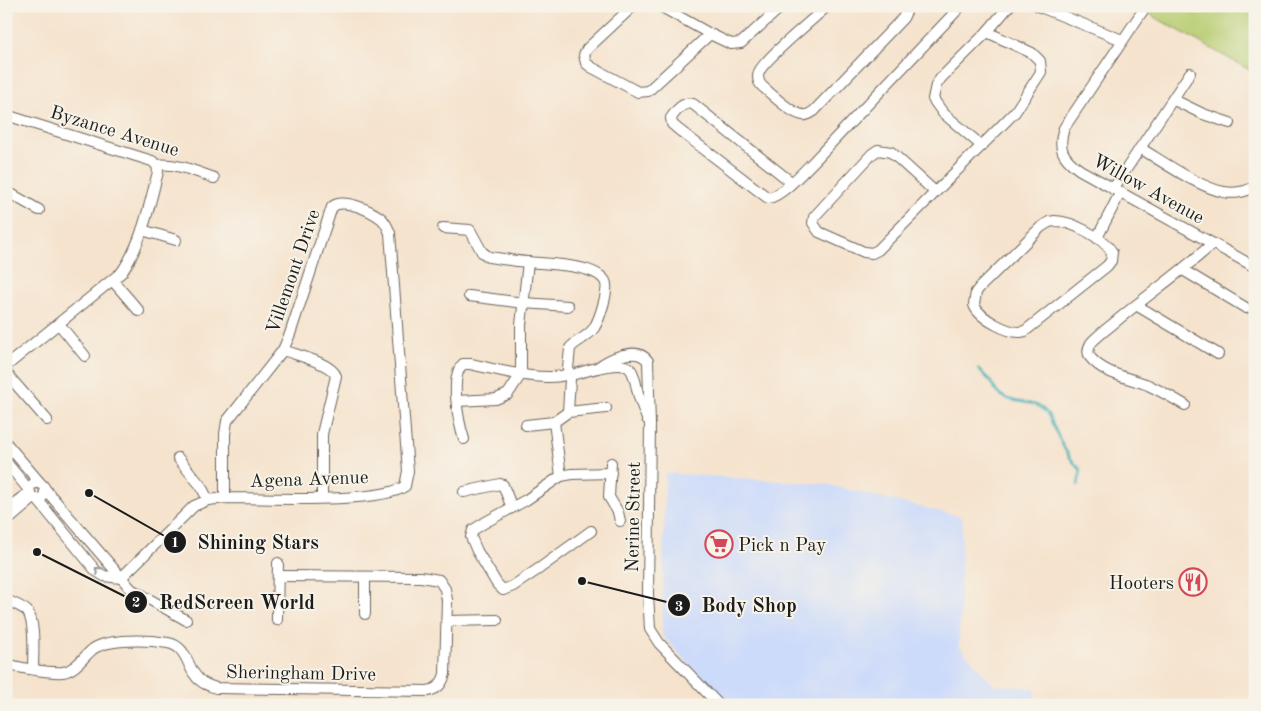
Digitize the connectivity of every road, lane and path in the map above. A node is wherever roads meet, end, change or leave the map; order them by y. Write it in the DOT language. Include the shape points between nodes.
graph roads {
  1 [pos="633,6"];
  2 [pos="660,6"];
  3 [pos="782,6"];
  4 [pos="828,6"];
  5 [pos="909,6"];
  6 [pos="961,6"];
  7 [pos="1009,6"];
  8 [pos="1146,6"];
  9 [pos="1044,7"];
  10 [pos="987,32"];
  11 [pos="710,34"];
  12 [pos="1122,40"];
  13 [pos="1190,73"];
  14 [pos="1174,100"];
  15 [pos="7,117"];
  16 [pos="1230,123"];
  17 [pos="982,146"];
  18 [pos="1140,148"];
  19 [pos="157,165"];
  20 [pos="214,178"];
  21 [pos="791,182"];
  22 [pos="1255,186"];
  23 [pos="6,191"];
  24 [pos="934,191"];
  25 [pos="1117,191"];
  26 [pos="39,210"];
  27 [pos="443,228"];
  28 [pos="142,230"];
  29 [pos="1097,238"];
  30 [pos="176,240"];
  31 [pos="1212,244"];
  32 [pos="528,262"];
  33 [pos="1255,267"];
  34 [pos="1183,270"];
  35 [pos="113,281"];
  36 [pos="469,296"];
  37 [pos="524,303"];
  38 [pos="1136,305"];
  39 [pos="568,306"];
  40 [pos="1246,308"];
  41 [pos="139,311"];
  42 [pos="59,324"];
  43 [pos="283,350"];
  44 [pos="632,354"];
  45 [pos="1218,354"];
  46 [pos="85,356"];
  47 [pos="6,366"];
  48 [pos="627,367"];
  49 [pos="597,368"];
  50 [pos="6,373"];
  51 [pos="522,374"];
  52 [pos="569,374"];
  53 [pos="457,400"];
  54 [pos="1185,405"];
  55 [pos="606,408"];
  56 [pos="568,412"];
  57 [pos="46,420"];
  58 [pos="554,422"];
  59 [pos="650,424"];
  60 [pos="526,425"];
  61 [pos="464,439"];
  62 [pos="6,443"];
  63 [pos="178,458"];
  64 [pos="6,462"];
  65 [pos="561,476"];
  66 [pos="407,482"];
  67 [pos="43,487"];
  68 [pos="464,492"];
  69 [pos="32,495"];
  70 [pos="225,498"];
  71 [pos="322,498"];
  72 [pos="208,500"];
  73 [pos="512,508"];
  74 [pos="6,509"];
  75 [pos="620,521"];
  76 [pos="6,522"];
  77 [pos="74,524"];
  78 [pos="591,531"];
  79 [pos="64,533"];
  80 [pos="278,563"];
  81 [pos="278,576"];
  82 [pos="120,578"];
  83 [pos="365,578"];
  84 [pos="6,600"];
  85 [pos="364,614"];
  86 [pos="186,620"];
  87 [pos="277,620"];
  88 [pos="497,620"];
  89 [pos="447,621"];
  90 [pos="6,664"];
  91 [pos="33,669"];
  92 [pos="719,704"];
  1 -- 11 [label="street" via="584,55 591,67 638,92 648,91"];
  2 -- 11 [label="street"];
  3 -- 11 [label="street" via="738,44"];
  4 -- 5 [label="street" via="772,56 758,74 758,82 762,86 794,111 806,116 904,18"];
  6 -- 21 [label="street"];
  7 -- 10 [label="street"];
  8 -- 12 [label="street, Willow Avenue"];
  9 -- 12 [label="street"];
  10 -- 17 [label="street" via="941,78 933,99 943,113"];
  10 -- 17 [label="street" via="1038,57 1041,68 1015,112"];
  12 -- 25 [label="street, Willow Avenue" via="1070,118 1061,141 1065,157 1080,170"];
  13 -- 14 [label="street"];
  14 -- 16 [label="street"];
  14 -- 18 [label="street"];
  15 -- 19 [label="street, Byzance Avenue"];
  17 -- 24 [label="street"];
  18 -- 22 [label="street" via="1216,190 1236,192"];
  18 -- 25 [label="street"];
  19 -- 20 [label="street, Byzance Avenue" via="175,166"];
  19 -- 28 [label="street" via="158,172"];
  21 -- 21 [label="street" via="693,104 684,104 671,118 679,130 768,198 773,198"];
  23 -- 26 [label="street"];
  24 -- 24 [label="street" via="892,152 878,150 814,217 813,223 819,232 872,253"];
  25 -- 29 [label="street"];
  25 -- 31 [label="street, Willow Avenue"];
  27 -- 32 [label="street" via="470,230 482,252 490,257"];
  28 -- 30 [label="street"];
  28 -- 35 [label="street" via="130,260"];
  29 -- 29 [label="street" via="1109,247 1111,261 1031,328 1021,333 1010,330 984,318 976,309 975,298 980,287 1046,224 1055,221 1066,223"];
  31 -- 33 [label="street, Willow Avenue"];
  31 -- 34 [label="street"];
  32 -- 37 [label="street"];
  32 -- 52 [label="street" via="571,266 596,274 606,282 597,321 589,334 570,348"];
  34 -- 38 [label="street"];
  34 -- 40 [label="street"];
  35 -- 41 [label="street"];
  35 -- 42 [label="street"];
  36 -- 37 [label="street"];
  37 -- 39 [label="street"];
  37 -- 51 [label="street" via="520,333"];
  38 -- 45 [label="street"];
  38 -- 54 [label="street" via="1095,339 1088,354 1118,376 1156,389"];
  42 -- 46 [label="street"];
  42 -- 47 [label="street"];
  43 -- 66 [label="street, Villemont Drive" via="332,207 340,202 347,203 381,219 388,227 391,242"];
  43 -- 70 [label="street, Villemont Drive" via="228,421"];
  43 -- 71 [label="street" via="327,366 336,376 322,434"];
  44 -- 48 [label="street"];
  44 -- 49 [label="street"];
  44 -- 59 [label="street, Nerine Street" via="644,356 648,361"];
  48 -- 49 [label="street"];
  48 -- 59 [label="street, Nerine Street" via="632,371"];
  49 -- 52 [label="street"];
  50 -- 57 [label="street"];
  51 -- 52 [label="street" via="554,377"];
  51 -- 53 [label="street" via="502,398"];
  51 -- 53 [label="street" via="463,364 456,377"];
  52 -- 56 [label="street"];
  53 -- 61 [label="street" via="458,420"];
  55 -- 56 [label="street"];
  56 -- 58 [label="street"];
  58 -- 60 [label="street"];
  58 -- 65 [label="street"];
  59 -- 92 [label="street, Nerine Street" via="650,629 659,643"];
  62 -- 67 [label="street"];
  63 -- 72 [label="street"];
  64 -- 69 [label="street"];
  65 -- 73 [label="street"];
  65 -- 75 [label="street" via="611,468 609,497"];
  66 -- 71 [label="street, Agena Avenue" via="391,492"];
  67 -- 69 [label="street" via="35,484"];
  67 -- 77 [label="street"];
  68 -- 73 [label="street" via="503,485"];
  69 -- 74 [label="street"];
  69 -- 76 [label="street"];
  69 -- 79 [label="street"];
  70 -- 71 [label="street, Agena Avenue"];
  70 -- 72 [label="street, Agena Avenue"];
  72 -- 82 [label="street, Agena Avenue" via="194,506"];
  73 -- 78 [label="street" via="473,530 472,537 477,551 504,590"];
  77 -- 79 [label="street"];
  77 -- 82 [label="street"];
  82 -- 79 [label="street, one-way" via="104,576 96,571"];
  80 -- 81 [label="street"];
  81 -- 83 [label="street, Sheringham Drive"];
  81 -- 87 [label="street"];
  82 -- 86 [label="street" via="131,589"];
  83 -- 85 [label="street"];
  83 -- 89 [label="street, Sheringham Drive" via="439,580 446,592"];
  84 -- 91 [label="street" via="21,606 29,615"];
  88 -- 89 [label="street"];
  89 -- 91 [label="street, Sheringham Drive" via="443,681 438,688 428,691 216,688 197,678 180,649 159,642 108,642 64,672"];
  90 -- 91 [label="street, Sheringham Drive"];
}
